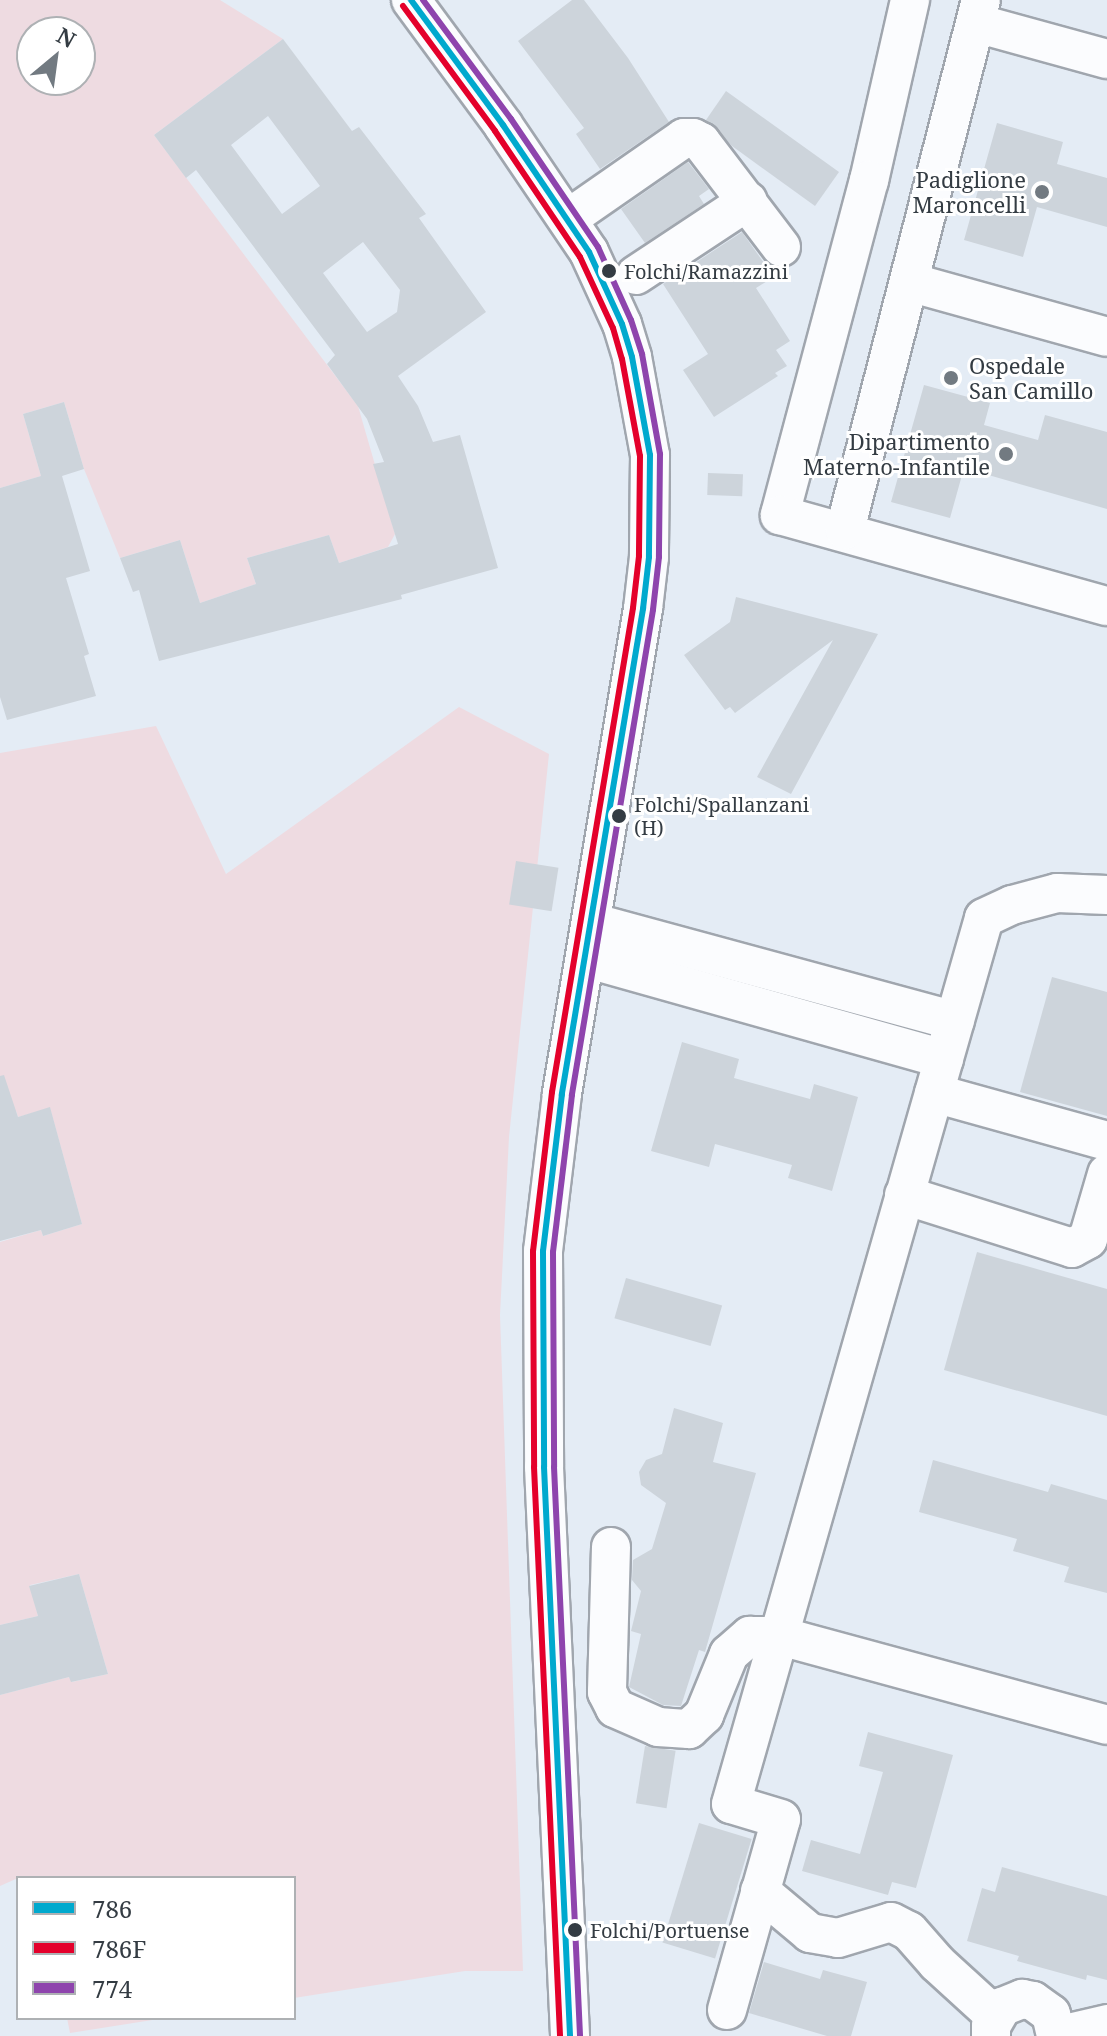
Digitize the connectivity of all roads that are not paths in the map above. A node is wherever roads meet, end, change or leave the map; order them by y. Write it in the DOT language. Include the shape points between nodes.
graph roads {
  1 [pos="411,0"];
  2 [pos="910,0"];
  3 [pos="978,11"];
  4 [pos="1107,59"];
  5 [pos="748,201"];
  6 [pos="569,218"];
  7 [pos="781,247"];
  8 [pos="636,275"];
  9 [pos="909,282"];
  10 [pos="1107,337"];
  11 [pos="845,530"];
  12 [pos="1107,606"];
  13 [pos="1107,895"];
  14 [pos="588,940"];
  15 [pos="955,1021"];
  16 [pos="939,1076"];
  17 [pos="1107,1141"];
  18 [pos="1107,1174"];
  19 [pos="904,1195"];
  20 [pos="611,1547"];
  21 [pos="780,1636"];
  22 [pos="1107,1725"];
  23 [pos="760,1891"];
  24 [pos="727,2010"];
  25 [pos="1107,2024"];
  26 [pos="993,2026"];
  27 [pos="570,2036"];
  28 [pos="1056,2036"];
  1 -- 6 [label="street"];
  2 -- 11 [label="street" via="869,180 780,515"];
  3 -- 4 [label="street"];
  3 -- 9 [label="street"];
  5 -- 6 [label="street" via="701,142 684,138"];
  5 -- 7 [label="street"];
  5 -- 8 [label="street"];
  6 -- 14 [label="street" via="622,324 643,409 651,480 643,609"];
  9 -- 10 [label="street"];
  9 -- 11 [label="street"];
  11 -- 12 [label="street"];
  13 -- 15 [label="street" via="1057,893 984,918"];
  14 -- 15 [label="street"];
  14 -- 16 [label="street"];
  14 -- 27 [label="street" via="553,1152 541,1316"];
  15 -- 16 [label="street"];
  16 -- 17 [label="street"];
  16 -- 19 [label="street"];
  18 -- 19 [label="street" via="1088,1239 1072,1248"];
  19 -- 21 [label="street"];
  20 -- 21 [label="street" via="607,1692 615,1708 630,1716 658,1727 689,1729 704,1715 729,1654 750,1636"];
  21 -- 22 [label="street"];
  21 -- 23 [label="street" via="731,1804 781,1819"];
  23 -- 24 [label="street"];
  23 -- 26 [label="street" via="810,1933 838,1938 891,1922 909,1931"];
  25 -- 28 [label="street"];
  26 -- 28 [label="street" via="1012,2002 1033,2001 1051,2014"];
}
